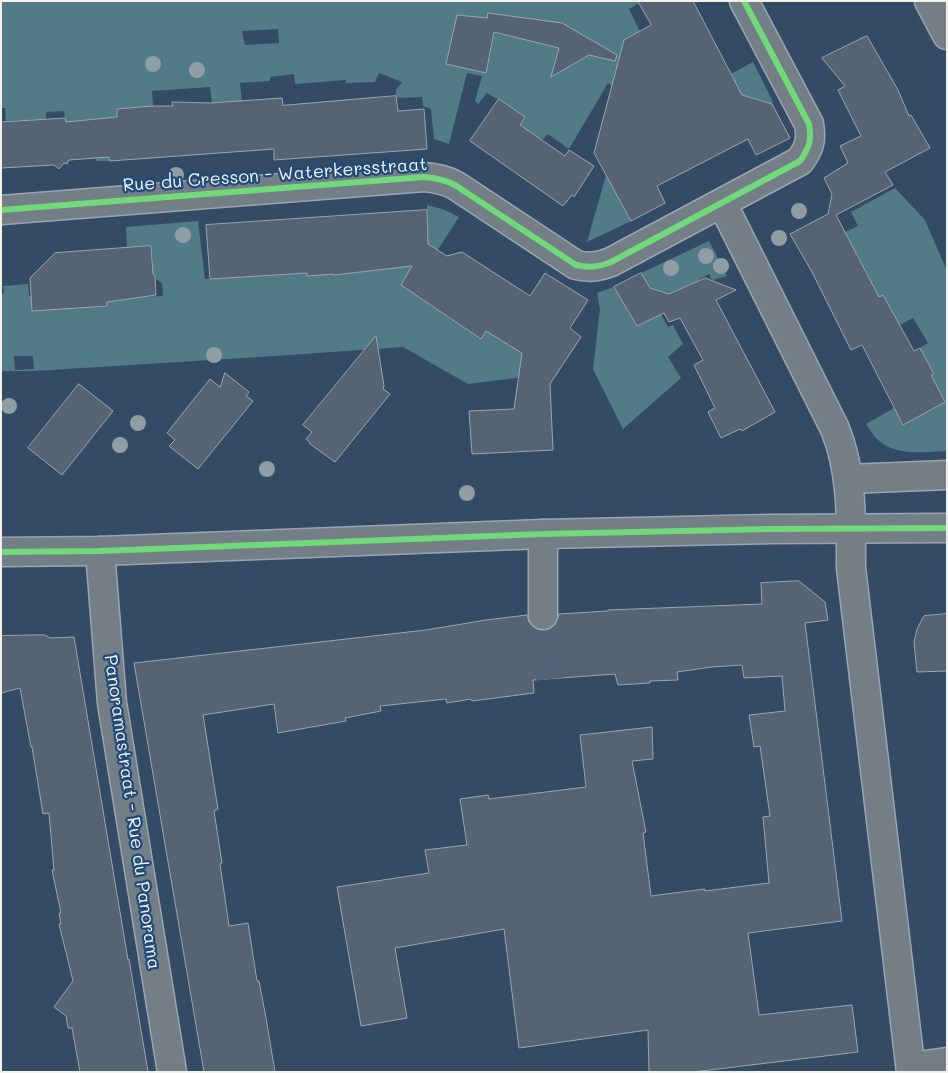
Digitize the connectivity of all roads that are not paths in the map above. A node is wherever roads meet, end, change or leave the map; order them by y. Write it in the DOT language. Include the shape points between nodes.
graph roads {
  1 [pos="744,1"];
  2 [pos="929,1"];
  3 [pos="947,35"];
  4 [pos="722,202"];
  5 [pos="1,210"];
  6 [pos="947,475"];
  7 [pos="848,479"];
  8 [pos="947,528"];
  9 [pos="851,529"];
  10 [pos="543,534"];
  11 [pos="100,551"];
  12 [pos="1,552"];
  13 [pos="543,615"];
  14 [pos="947,1062"];
  15 [pos="911,1069"];
  16 [pos="172,1072"];
  1 -- 4 [label="street, Rue du Cresson - Waterkersstraat" via="809,124 810,144 800,161"];
  2 -- 3 [label="street"];
  4 -- 5 [label="street, Rue du Cresson - Waterkersstraat" via="611,262 595,267 576,265 455,185 442,179 424,177"];
  4 -- 7 [label="street" via="835,429"];
  6 -- 7 [label="street"];
  7 -- 9 [label="street"];
  8 -- 9 [label="street"];
  9 -- 10 [label="street"];
  9 -- 15 [label="street" via="851,568"];
  10 -- 11 [label="street"];
  10 -- 13 [label="street"];
  11 -- 12 [label="street"];
  11 -- 16 [label="street, Panoramastraat - Rue du Panorama" via="112,703"];
  14 -- 15 [label="street"];
}
